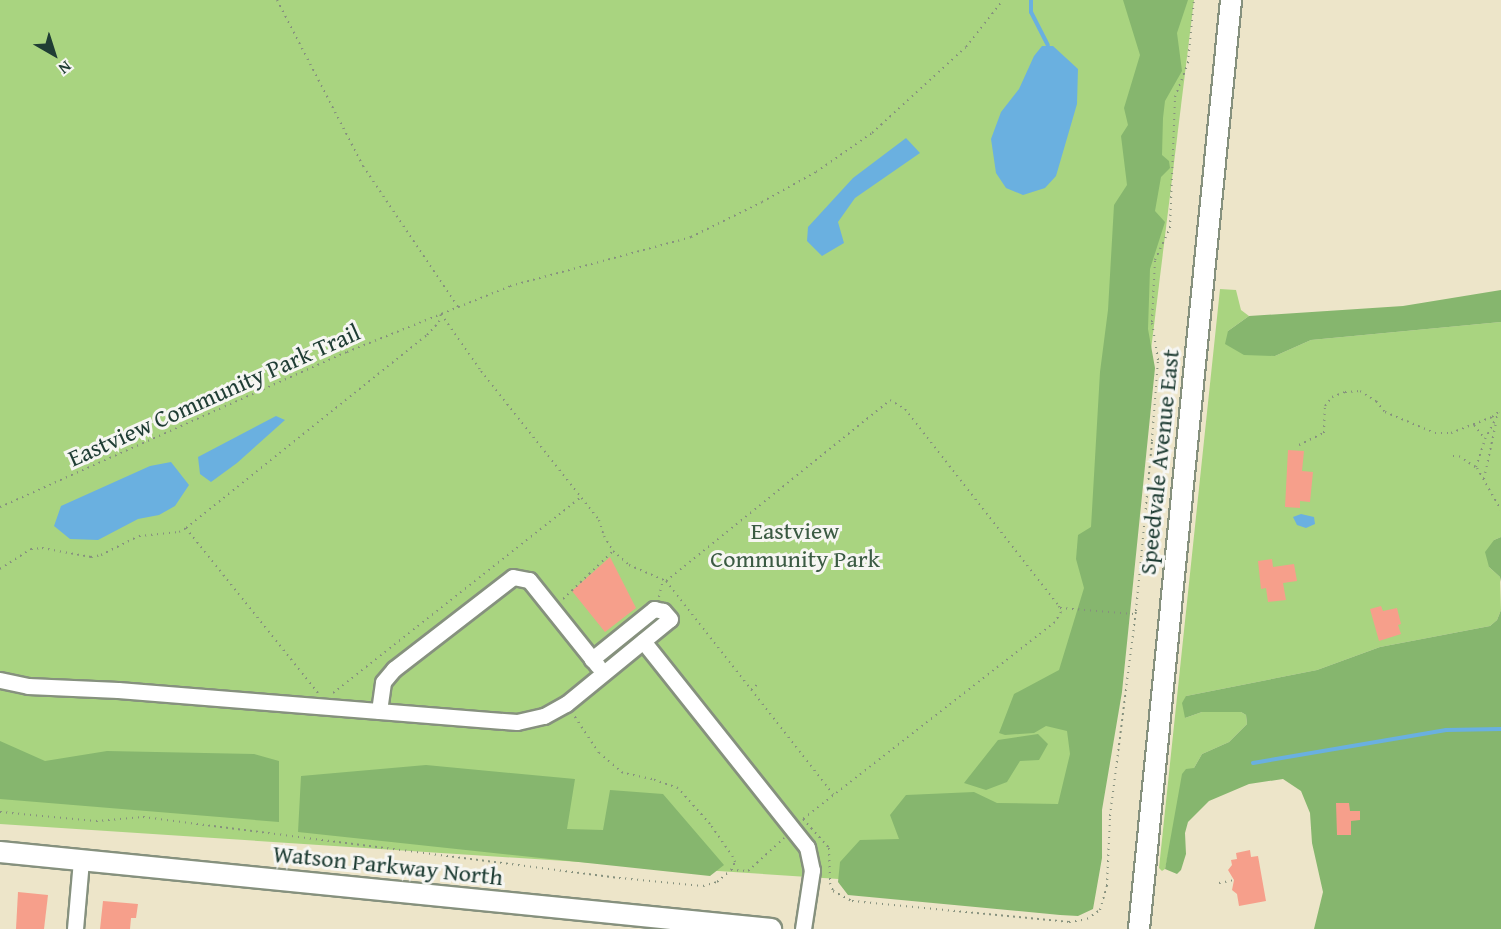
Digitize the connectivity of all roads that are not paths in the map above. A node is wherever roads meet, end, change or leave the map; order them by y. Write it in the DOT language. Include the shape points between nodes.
graph roads {
  1 [pos="1231,0"];
  2 [pos="643,641"];
  3 [pos="592,659"];
  4 [pos="603,673"];
  5 [pos="0,680"];
  6 [pos="379,711"];
  7 [pos="0,852"];
  8 [pos="81,861"];
  9 [pos="75,929"];
  10 [pos="771,929"];
  11 [pos="803,929"];
  12 [pos="1138,929"];
  1 -- 12 [label="main road, Speedvale Avenue East"];
  2 -- 3 [label="street" via="670,619 663,611 656,609"];
  2 -- 4 [label="street"];
  2 -- 11 [label="street" via="798,824 812,860"];
  3 -- 4 [label="street"];
  3 -- 6 [label="street" via="529,580 513,577 394,669 383,682"];
  4 -- 6 [label="street" via="566,704 544,716 517,722"];
  5 -- 6 [label="street" via="28,687 321,701"];
  7 -- 8 [label="main road, Watson Parkway North"];
  8 -- 9 [label="street"];
  8 -- 10 [label="main road, Watson Parkway North"];
}
